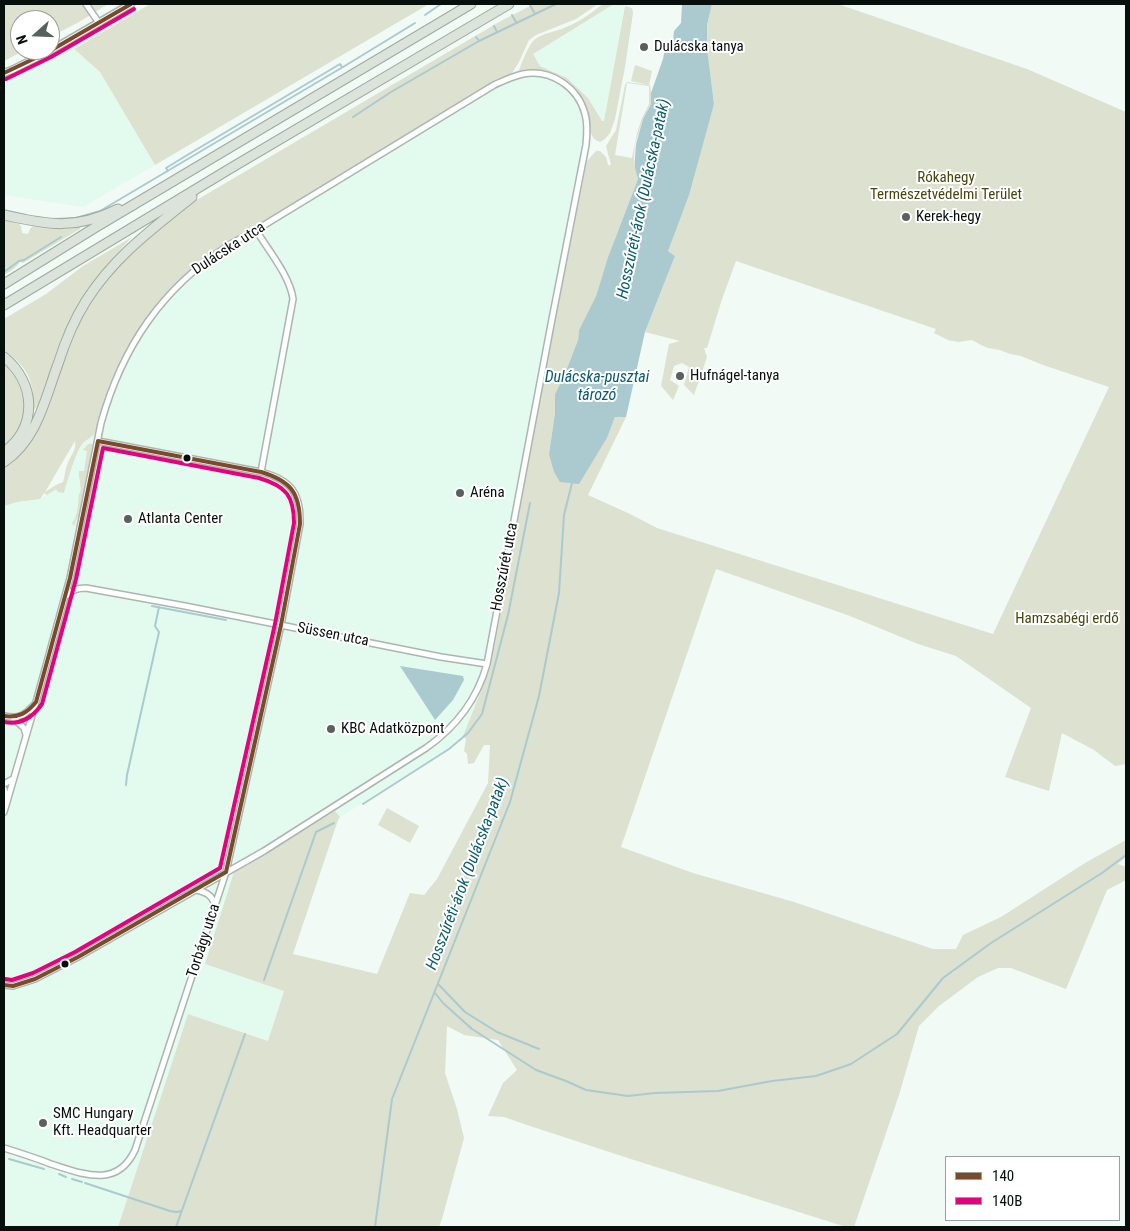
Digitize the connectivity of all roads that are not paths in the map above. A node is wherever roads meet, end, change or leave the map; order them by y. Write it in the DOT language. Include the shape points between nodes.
graph roads {
  1 [pos="86,4"];
  2 [pos="131,4"];
  3 [pos="471,4"];
  4 [pos="509,4"];
  5 [pos="98,23"];
  6 [pos="4,73"];
  7 [pos="587,134"];
  8 [pos="219,175"];
  9 [pos="175,180"];
  10 [pos="4,215"];
  11 [pos="256,230"];
  12 [pos="4,284"];
  13 [pos="4,304"];
  14 [pos="4,357"];
  15 [pos="98,441"];
  16 [pos="4,452"];
  17 [pos="4,462"];
  18 [pos="261,472"];
  19 [pos="64,598"];
  20 [pos="281,625"];
  21 [pos="487,664"];
  22 [pos="36,702"];
  23 [pos="4,716"];
  24 [pos="13,718"];
  25 [pos="26,737"];
  26 [pos="13,779"];
  27 [pos="4,784"];
  28 [pos="4,789"];
  29 [pos="7,799"];
  30 [pos="4,812"];
  31 [pos="226,872"];
  32 [pos="195,890"];
  33 [pos="215,907"];
  34 [pos="4,985"];
  35 [pos="4,1148"];
  1 -- 5 [label="street"];
  2 -- 5 [label="street"];
  3 -- 9 [label="highway"];
  4 -- 8 [label="highway"];
  5 -- 6 [label="street"];
  7 -- 11 [label="street, Dulácska utca" via="582,106 568,86 542,74 518,75 485,90"];
  7 -- 21 [label="street, Hosszúrét utca"];
  8 -- 13 [label="highway"];
  8 -- 17 [label="highway" via="145,234 106,273 85,302 66,342 32,433"];
  9 -- 10 [label="highway" via="114,210 80,222 52,224"];
  9 -- 12 [label="highway"];
  11 -- 15 [label="street, Dulácska utca" via="187,277 155,311 115,378"];
  11 -- 18 [label="street" via="288,280 293,299"];
  14 -- 16 [label="highway" via="19,373 28,392 29,403 24,428"];
  15 -- 18 [label="street, Torbágy utca"];
  15 -- 19 [label="street, Dulácska utca"];
  18 -- 20 [label="street, Torbágy utca" via="280,479 292,490 300,510"];
  19 -- 20 [label="street, Süssen utca" via="73,590 86,588"];
  19 -- 22 [label="street, Dulácska utca"];
  20 -- 21 [label="street, Süssen utca"];
  20 -- 31 [label="street, Torbágy utca"];
  21 -- 31 [label="street, Hosszúrét utca" via="466,710 432,744 300,829"];
  22 -- 24 [label="street" via="29,711"];
  22 -- 25 [label="street, Dulácska utca"];
  23 -- 24 [label="street"];
  24 -- 25 [label="street" via="24,728"];
  25 -- 26 [label="street, Dulácska utca"];
  26 -- 27 [label="street"];
  26 -- 29 [label="street, Dulácska utca"];
  28 -- 29 [label="street"];
  29 -- 30 [label="street, Dulácska utca"];
  31 -- 32 [label="street"];
  31 -- 33 [label="street, Torbágy utca"];
  32 -- 33 [label="street" via="209,895"];
  32 -- 34 [label="street" via="35,979 13,986"];
  33 -- 35 [label="street, Torbágy utca" via="139,1139 125,1165 102,1176 88,1175"];
}
